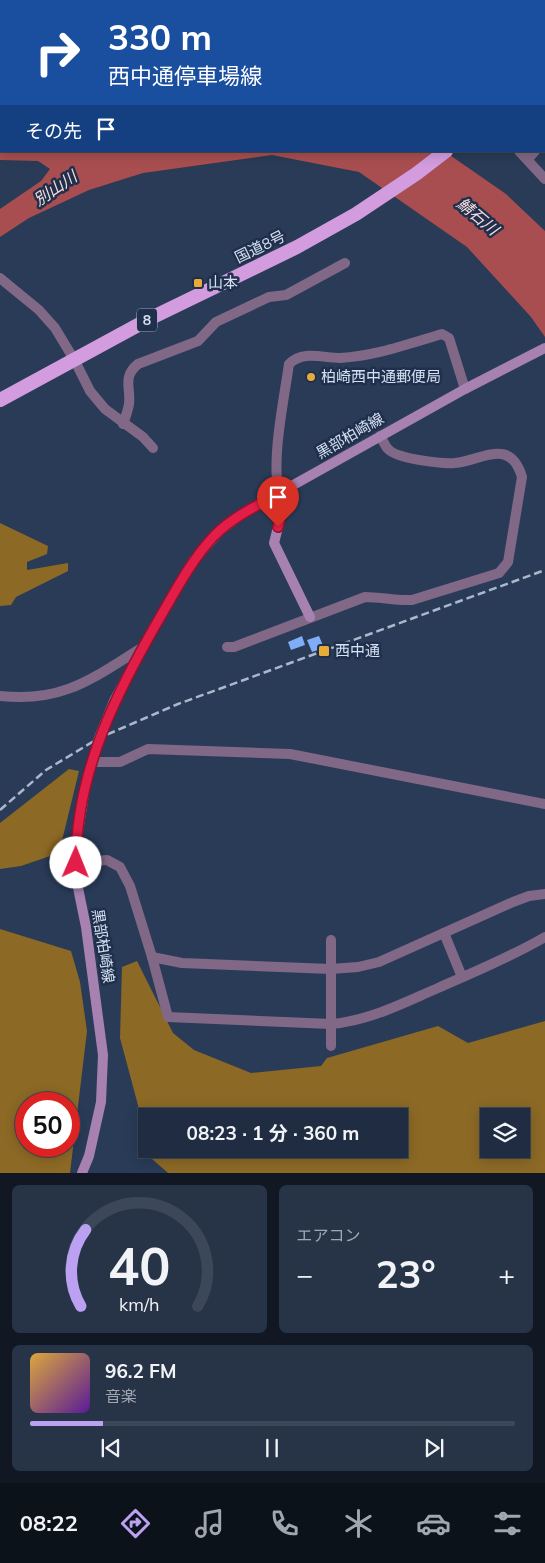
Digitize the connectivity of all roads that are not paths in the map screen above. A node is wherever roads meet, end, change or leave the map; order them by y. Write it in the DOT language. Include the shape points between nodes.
graph roads {
  1 [pos="445,152"];
  2 [pos="532,155"];
  3 [pos="545,179"];
  4 [pos="345,263"];
  5 [pos="0,278"];
  6 [pos="545,348"];
  7 [pos="75,361"];
  8 [pos="465,389"];
  9 [pos="0,400"];
  10 [pos="123,424"];
  11 [pos="380,436"];
  12 [pos="153,448"];
  13 [pos="279,494"];
  14 [pos="310,617"];
  15 [pos="143,647"];
  16 [pos="227,647"];
  17 [pos="0,696"];
  18 [pos="93,762"];
  19 [pos="545,804"];
  20 [pos="76,863"];
  21 [pos="545,894"];
  22 [pos="444,933"];
  23 [pos="545,937"];
  24 [pos="331,940"];
  25 [pos="152,957"];
  26 [pos="331,969"];
  27 [pos="462,977"];
  28 [pos="331,1024"];
  29 [pos="331,1046"];
  30 [pos="82,1173"];
  1 -- 7 [label="highway, 国道8号 / 8" via="356,214"];
  2 -- 3 [label="street"];
  4 -- 10 [label="street" via="286,295 268,296 216,322 198,341 138,364 130,370 129,405"];
  5 -- 7 [label="street" via="39,310 55,328"];
  6 -- 8 [label="main road, 黒部柏崎線"];
  7 -- 9 [label="highway, 国道8号 / 8"];
  7 -- 10 [label="street" via="90,391"];
  8 -- 11 [label="main road, 黒部柏崎線"];
  8 -- 13 [label="street" via="449,338 442,334 366,356 300,355 289,364 276,480"];
  10 -- 12 [label="street"];
  11 -- 13 [label="main road, 黒部柏崎線"];
  11 -- 14 [label="street" via="394,454 433,462 454,463 493,453 512,458 522,477 508,562 499,573 412,600 365,597"];
  13 -- 14 [label="main road" via="282,511 274,543"];
  13 -- 15 [label="main road, 黒部柏崎線" via="245,512 214,536 193,560"];
  14 -- 16 [label="street"];
  15 -- 17 [label="street" via="74,687 44,696"];
  15 -- 18 [label="main road, 黒部柏崎線" via="112,707"];
  18 -- 19 [label="street" via="120,762 148,749 290,754"];
  18 -- 20 [label="main road, 黒部柏崎線" via="78,829"];
  20 -- 25 [label="street" via="107,860 120,867 130,886"];
  20 -- 30 [label="main road, 黒部柏崎線" via="103,1055 101,1102"];
  21 -- 22 [label="street" via="513,902"];
  22 -- 26 [label="street" via="379,962 358,968"];
  22 -- 27 [label="street"];
  23 -- 27 [label="street"];
  24 -- 26 [label="street"];
  25 -- 26 [label="street" via="182,963"];
  25 -- 28 [label="street" via="168,1017"];
  26 -- 28 [label="street"];
  27 -- 28 [label="street" via="375,1016"];
  28 -- 29 [label="street"];
}
